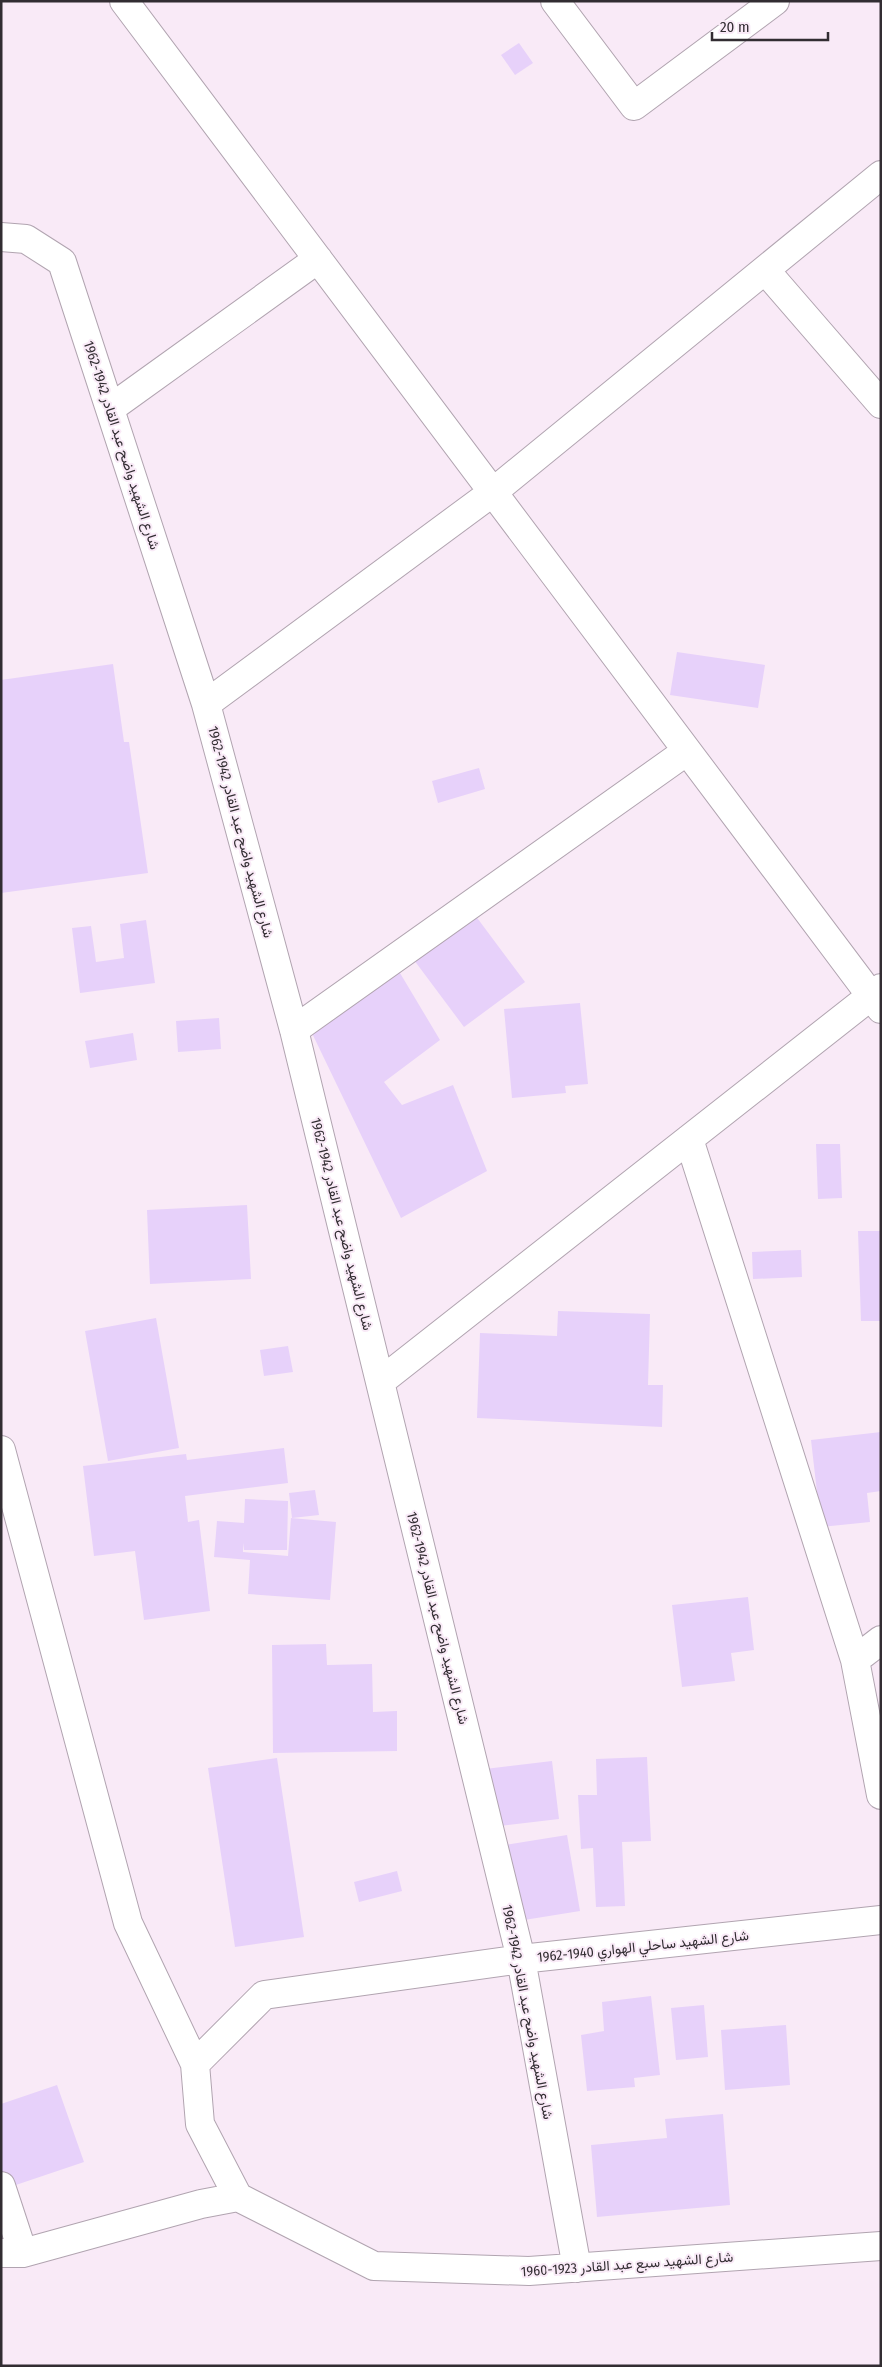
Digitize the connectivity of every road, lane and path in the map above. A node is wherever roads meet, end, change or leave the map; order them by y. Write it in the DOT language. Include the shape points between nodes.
graph roads {
  1 [pos="124,1"];
  2 [pos="555,1"];
  3 [pos="775,1"];
  4 [pos="881,175"];
  5 [pos="1,238"];
  6 [pos="318,259"];
  7 [pos="765,270"];
  8 [pos="881,404"];
  9 [pos="111,408"];
  10 [pos="493,492"];
  11 [pos="206,704"];
  12 [pos="687,751"];
  13 [pos="877,998"];
  14 [pos="294,1030"];
  15 [pos="689,1139"];
  16 [pos="380,1382"];
  17 [pos="1,1450"];
  18 [pos="881,1640"];
  19 [pos="855,1660"];
  20 [pos="881,1795"];
  21 [pos="881,1920"];
  22 [pos="521,1959"];
  23 [pos="195,2064"];
  24 [pos="1,2186"];
  25 [pos="238,2197"];
  26 [pos="881,2246"];
  27 [pos="12,2253"];
  28 [pos="577,2268"];
  1 -- 6 [label="street"];
  2 -- 3 [label="street" via="634,106"];
  4 -- 7 [label="street"];
  5 -- 9 [label="street, شارع الشهيد واضح عبد القادر 1942-1962" via="26,239 62,262"];
  6 -- 9 [label="street"];
  6 -- 10 [label="street"];
  7 -- 8 [label="street"];
  7 -- 10 [label="street"];
  9 -- 11 [label="street, شارع الشهيد واضح عبد القادر 1942-1962"];
  10 -- 11 [label="street"];
  10 -- 12 [label="street"];
  11 -- 14 [label="street, شارع الشهيد واضح عبد القادر 1942-1962"];
  12 -- 13 [label="street"];
  12 -- 14 [label="street"];
  13 -- 15 [label="street"];
  14 -- 16 [label="street, شارع الشهيد واضح عبد القادر 1942-1962"];
  15 -- 16 [label="street"];
  15 -- 19 [label="street"];
  16 -- 22 [label="street, شارع الشهيد واضح عبد القادر 1942-1962"];
  17 -- 23 [label="street" via="128,1923"];
  18 -- 19 [label="street"];
  19 -- 20 [label="street"];
  21 -- 22 [label="street, شارع الشهيد ساحلي الهواري 1940-1962"];
  22 -- 23 [label="street, شارع الشهيد ساحلي الهواري 1940-1962" via="264,1995"];
  22 -- 28 [label="street, شارع الشهيد واضح عبد القادر 1942-1962"];
  23 -- 25 [label="street" via="200,2124"];
  24 -- 27 [label="street"];
  25 -- 27 [label="street"];
  25 -- 28 [label="street, شارع الشهيد سبع عبد القادر 1923-1960" via="374,2266 529,2272"];
  26 -- 28 [label="street, شارع الشهيد سبع عبد القادر 1923-1960"];
}
